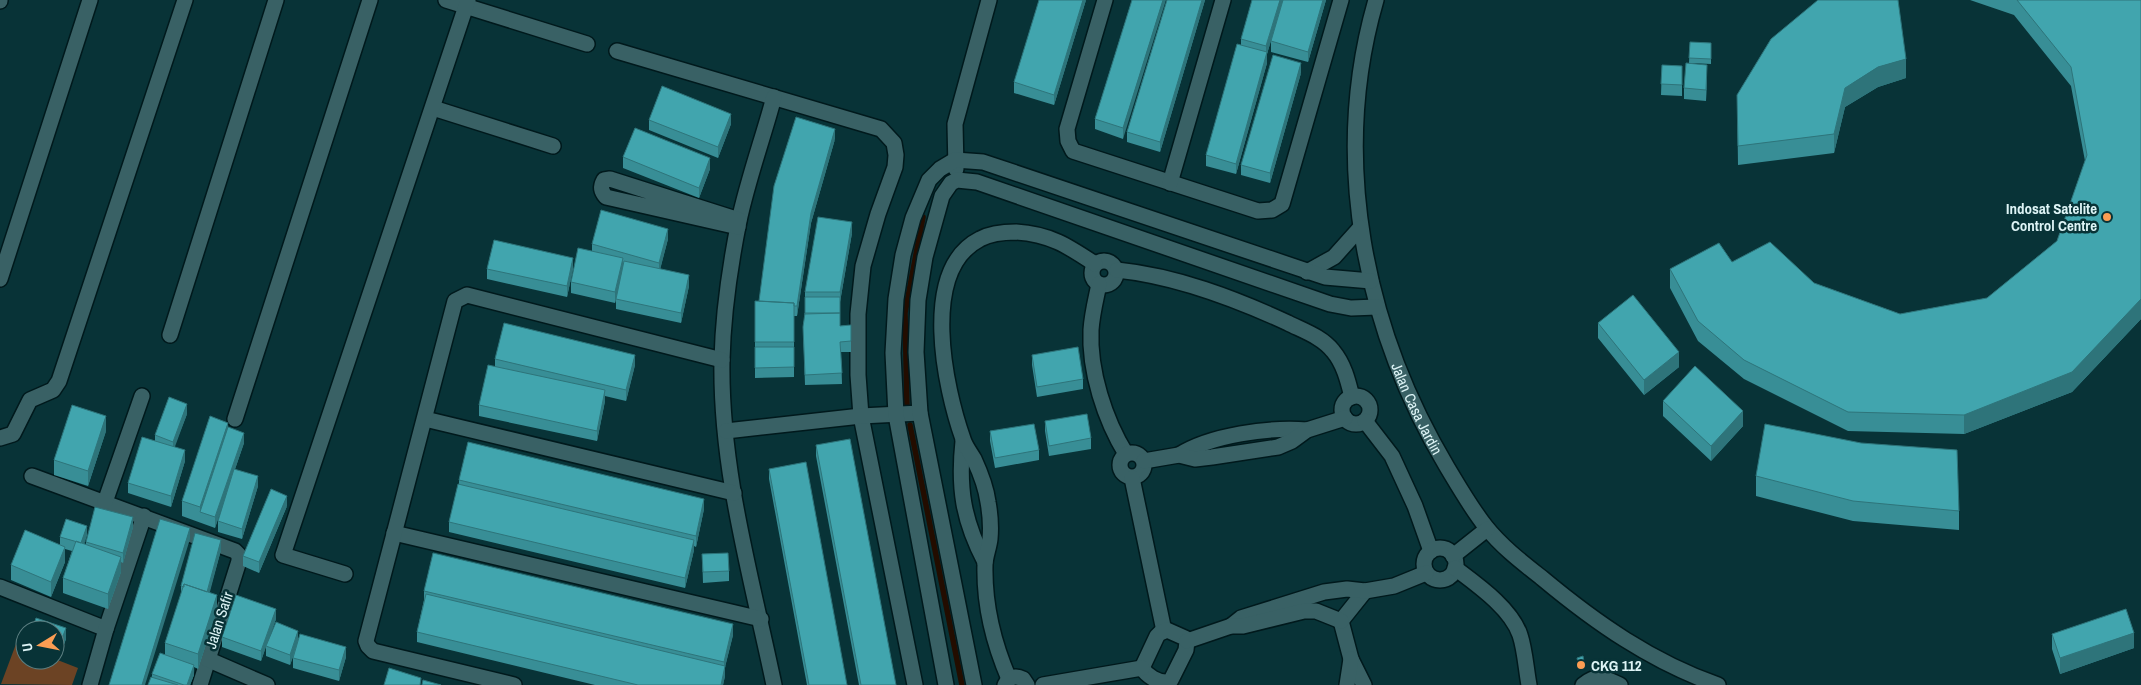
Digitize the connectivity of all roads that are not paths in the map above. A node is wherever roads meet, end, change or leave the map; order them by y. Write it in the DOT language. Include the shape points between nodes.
graph roads {
  1 [pos="90,0"];
  2 [pos="185,0"];
  3 [pos="276,0"];
  4 [pos="370,0"];
  5 [pos="446,0"];
  6 [pos="989,0"];
  7 [pos="1105,0"];
  8 [pos="1223,0"];
  9 [pos="1341,0"];
  10 [pos="1376,0"];
  11 [pos="468,3"];
  12 [pos="587,44"];
  13 [pos="617,51"];
  14 [pos="774,97"];
  15 [pos="433,108"];
  16 [pos="553,146"];
  17 [pos="955,160"];
  18 [pos="957,180"];
  19 [pos="1170,182"];
  20 [pos="739,224"];
  21 [pos="1360,228"];
  22 [pos="1095,264"];
  23 [pos="1116,270"];
  24 [pos="1306,272"];
  25 [pos="0,279"];
  26 [pos="1371,281"];
  27 [pos="1099,284"];
  28 [pos="1377,307"];
  29 [pos="170,335"];
  30 [pos="722,360"];
  31 [pos="142,396"];
  32 [pos="1352,397"];
  33 [pos="920,413"];
  34 [pos="861,416"];
  35 [pos="896,416"];
  36 [pos="1345,418"];
  37 [pos="235,419"];
  38 [pos="425,420"];
  39 [pos="1365,421"];
  40 [pos="726,431"];
  41 [pos="0,438"];
  42 [pos="963,441"];
  43 [pos="1126,454"];
  44 [pos="1144,461"];
  45 [pos="32,476"];
  46 [pos="1132,478"];
  47 [pos="734,493"];
  48 [pos="105,502"];
  49 [pos="144,516"];
  50 [pos="1487,529"];
  51 [pos="394,533"];
  52 [pos="1431,551"];
  53 [pos="985,562"];
  54 [pos="1454,562"];
  55 [pos="1426,573"];
  56 [pos="345,574"];
  57 [pos="0,587"];
  58 [pos="1365,592"];
  59 [pos="760,620"];
  60 [pos="1341,621"];
  61 [pos="1231,626"];
  62 [pos="106,629"];
  63 [pos="1164,631"];
  64 [pos="1187,641"];
  65 [pos="1351,658"];
  66 [pos="207,659"];
  67 [pos="1142,668"];
  68 [pos="1007,682"];
  69 [pos="1168,684"];
  70 [pos="90,685"];
  71 [pos="200,685"];
  72 [pos="267,685"];
  73 [pos="514,685"];
  74 [pos="774,685"];
  75 [pos="915,685"];
  76 [pos="946,685"];
  77 [pos="974,685"];
  78 [pos="1027,685"];
  79 [pos="1043,685"];
  80 [pos="1347,685"];
  81 [pos="1364,685"];
  82 [pos="1529,685"];
  83 [pos="1583,685"];
  84 [pos="1620,685"];
  85 [pos="1718,685"];
  1 -- 25 [label="street"];
  2 -- 41 [label="street" via="59,381 53,390 30,400 13,434"];
  3 -- 29 [label="street"];
  4 -- 37 [label="street"];
  5 -- 11 [label="street"];
  6 -- 17 [label="street" via="955,124"];
  7 -- 19 [label="street" via="1067,129 1068,141 1073,151"];
  8 -- 19 [label="street"];
  9 -- 19 [label="street" via="1282,204 1272,210 1258,211"];
  10 -- 21 [label="street, Jalan Casa Jardin" via="1362,70 1357,119 1355,162"];
  11 -- 12 [label="street"];
  11 -- 15 [label="street"];
  13 -- 14 [label="street"];
  14 -- 20 [label="street"];
  14 -- 34 [label="street" via="881,129 894,143 895,168 869,242 860,289 856,344"];
  15 -- 16 [label="street"];
  15 -- 56 [label="street" via="283,554"];
  17 -- 18 [label="street"];
  17 -- 24 [label="street" via="983,162"];
  17 -- 35 [label="street" via="930,180 913,218 903,255 893,344"];
  18 -- 28 [label="street" via="977,182 1330,304 1351,308"];
  18 -- 33 [label="street" via="942,196 925,257 918,300 916,352"];
  20 -- 20 [label="street" via="606,197 601,185 610,179"];
  20 -- 30 [label="street" via="728,289"];
  21 -- 24 [label="street" via="1334,257"];
  21 -- 26 [label="street, Jalan Casa Jardin"];
  22 -- 23 [label="street" via="1105,260"];
  22 -- 27 [label="street" via="1092,275"];
  22 -- 42 [label="street" via="1049,237 1007,232 990,234 978,240 956,259 946,290 942,339 949,390"];
  23 -- 27 [label="street" via="1117,276 1110,284"];
  23 -- 32 [label="street" via="1170,279 1262,312 1322,340 1347,377"];
  24 -- 26 [label="street" via="1340,280"];
  26 -- 28 [label="street, Jalan Casa Jardin"];
  27 -- 43 [label="street" via="1091,331 1093,356 1107,417"];
  28 -- 50 [label="street, Jalan Casa Jardin" via="1398,371 1419,418"];
  30 -- 38 [label="street" via="462,296 453,304"];
  30 -- 40 [label="street"];
  31 -- 48 [label="street"];
  32 -- 36 [label="street" via="1344,403"];
  32 -- 39 [label="street" via="1358,396 1367,401 1370,412"];
  33 -- 35 [label="street"];
  33 -- 77 [label="street"];
  34 -- 35 [label="street"];
  34 -- 40 [label="street"];
  34 -- 75 [label="street"];
  35 -- 76 [label="street"];
  36 -- 39 [label="street" via="1357,424"];
  36 -- 44 [label="street" via="1307,430 1273,429 1209,441 1179,455"];
  38 -- 47 [label="street"];
  38 -- 51 [label="street"];
  39 -- 52 [label="street" via="1392,456"];
  40 -- 47 [label="street"];
  42 -- 53 [label="street" via="963,507"];
  42 -- 53 [label="street" via="974,460 988,502 990,539"];
  43 -- 44 [label="street" via="1136,453"];
  43 -- 46 [label="street" via="1120,468"];
  44 -- 46 [label="street" via="1143,470"];
  45 -- 48 [label="street"];
  46 -- 63 [label="street"];
  47 -- 59 [label="street"];
  48 -- 49 [label="street"];
  49 -- 62 [label="street"];
  49 -- 66 [label="street, Jalan Safir" via="235,550 238,555 239,561"];
  50 -- 54 [label="street"];
  50 -- 85 [label="street, Jalan Casa Jardin" via="1605,628 1657,660"];
  51 -- 59 [label="street"];
  51 -- 73 [label="street" via="367,637 370,649"];
  52 -- 54 [label="street" via="1443,549"];
  52 -- 55 [label="street" via="1424,561"];
  53 -- 68 [label="street" via="989,619"];
  54 -- 55 [label="street" via="1452,574 1442,580"];
  54 -- 82 [label="street" via="1488,592 1519,634"];
  55 -- 58 [label="street" via="1394,586"];
  57 -- 62 [label="street"];
  58 -- 60 [label="street"];
  58 -- 61 [label="street" via="1336,590 1312,595 1240,618"];
  59 -- 74 [label="street"];
  60 -- 61 [label="street" via="1316,611 1304,611 1244,626"];
  60 -- 65 [label="street"];
  61 -- 64 [label="street"];
  62 -- 70 [label="street"];
  63 -- 64 [label="street"];
  63 -- 67 [label="street" via="1157,636"];
  64 -- 69 [label="street" via="1186,650"];
  65 -- 80 [label="street"];
  65 -- 81 [label="street"];
  66 -- 71 [label="street, Jalan Safir"];
  66 -- 72 [label="street"];
  67 -- 69 [label="street"];
  67 -- 79 [label="street"];
  68 -- 78 [label="street" via="1019,677"];
  83 -- 84 [label="street" via="1600,677"];
}
